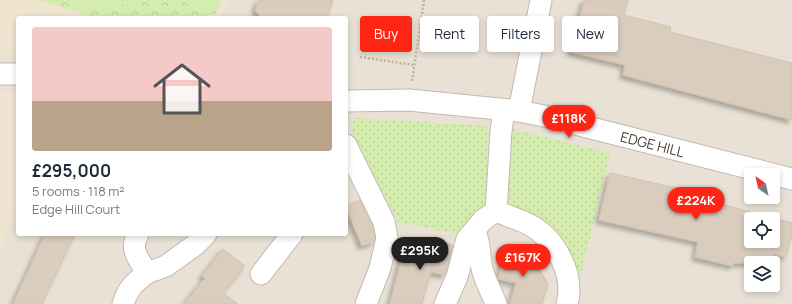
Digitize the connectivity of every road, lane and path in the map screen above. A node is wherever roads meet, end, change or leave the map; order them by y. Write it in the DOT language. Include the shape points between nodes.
graph roads {
  1 [pos="424,0"];
  2 [pos="541,0"];
  3 [pos="360,57"];
  4 [pos="414,65"];
  5 [pos="0,74"];
  6 [pos="16,74"];
  7 [pos="409,100"];
  8 [pos="348,101"];
  9 [pos="512,111"];
  10 [pos="348,149"];
  11 [pos="792,179"];
  12 [pos="496,211"];
  13 [pos="475,232"];
  14 [pos="137,236"];
  15 [pos="204,236"];
  16 [pos="290,236"];
  17 [pos="147,273"];
  18 [pos="262,274"];
  19 [pos="121,293"];
  20 [pos="366,304"];
  21 [pos="445,304"];
  22 [pos="496,304"];
  23 [pos="567,304"];
  1 -- 4 [label="path"];
  2 -- 9 [label="street"];
  3 -- 4 [label="path"];
  4 -- 7 [label="path"];
  5 -- 6 [label="street"];
  7 -- 8 [label="street, EDGE HILL"];
  7 -- 9 [label="street, EDGE HILL"];
  9 -- 11 [label="street, EDGE HILL" via="544,116"];
  9 -- 12 [label="street" via="501,131"];
  10 -- 20 [label="street" via="384,222 387,238 380,268"];
  12 -- 13 [label="street" via="483,220"];
  12 -- 23 [label="street" via="531,225 550,241 562,259 568,282"];
  13 -- 21 [label="street" via="467,240 457,277"];
  13 -- 22 [label="street" via="480,242 483,272"];
  14 -- 17 [label="street" via="134,250"];
  15 -- 17 [label="street" via="166,266"];
  16 -- 18 [label="street"];
  17 -- 19 [label="street"];
}
